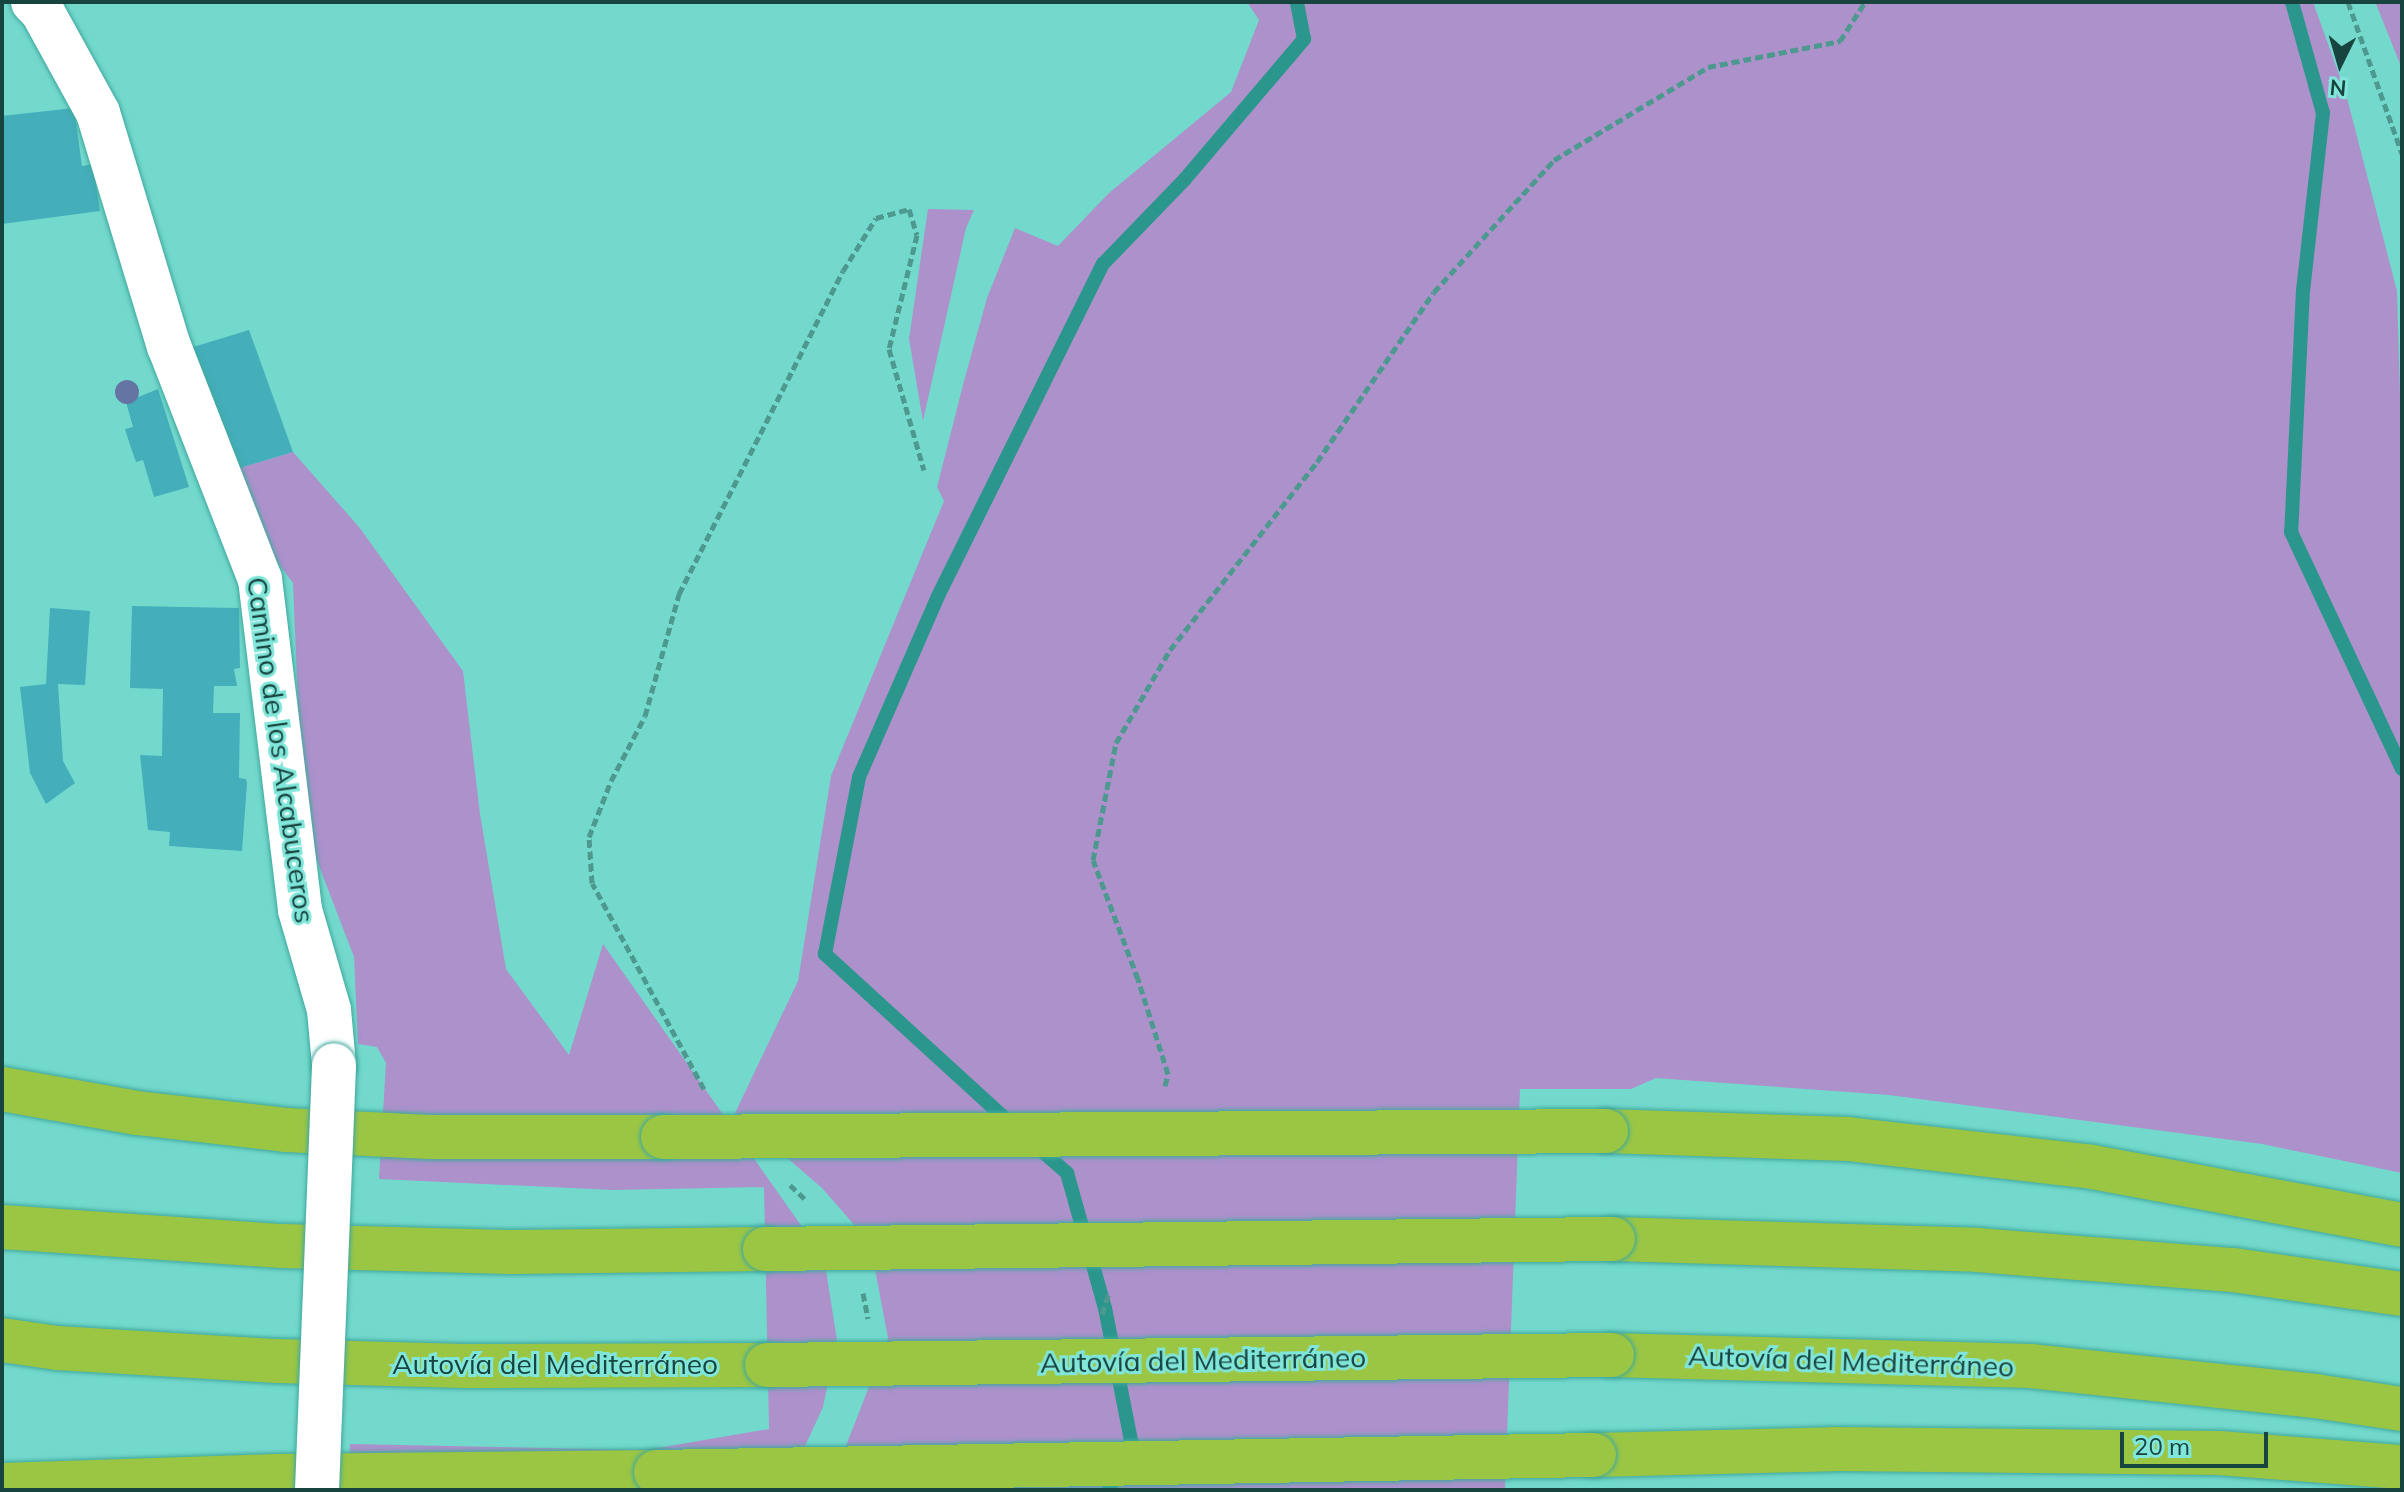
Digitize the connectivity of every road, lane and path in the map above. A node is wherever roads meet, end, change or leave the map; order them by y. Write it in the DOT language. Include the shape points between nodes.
graph roads {
  1 [pos="33,2"];
  2 [pos="1865,2"];
  3 [pos="2348,2"];
  4 [pos="2402,154"];
  5 [pos="924,470"];
  6 [pos="2,1089"];
  7 [pos="1164,1089"];
  8 [pos="710,1101"];
  9 [pos="2402,1225"];
  10 [pos="2,1227"];
  11 [pos="1113,1279"];
  12 [pos="2402,1294"];
  13 [pos="1098,1322"];
  14 [pos="2,1340"];
  15 [pos="2402,1409"];
  16 [pos="2402,1467"];
  17 [pos="2,1485"];
  18 [pos="317,1490"];
  1 -- 18 [label="street, Camino de los Alcabuceros, bridge" via="98,113 169,346 260,579 300,910 329,1010 334,1065"];
  2 -- 7 [label="path" via="1840,41 1708,67 1554,160 1434,292 1317,462 1170,650 1116,743 1093,860 1164,1061"];
  3 -- 4 [label="path"];
  5 -- 8 [label="path" via="889,349 917,235 909,209 876,218 843,271 679,594 645,716 589,837 592,883"];
  6 -- 9 [label="highway, bridge" via="137,1113 286,1130 430,1137 1606,1131 1848,1139 2092,1167"];
  10 -- 12 [label="highway, bridge" via="282,1246 510,1252 1613,1239 1992,1251 2233,1270"];
  11 -- 13 [label="path"];
  14 -- 15 [label="highway, Autovía del Mediterráneo, bridge" via="278,1361 465,1366 1612,1355 2030,1366"];
  16 -- 17 [label="highway, bridge" via="2219,1453 1833,1449"];
}
